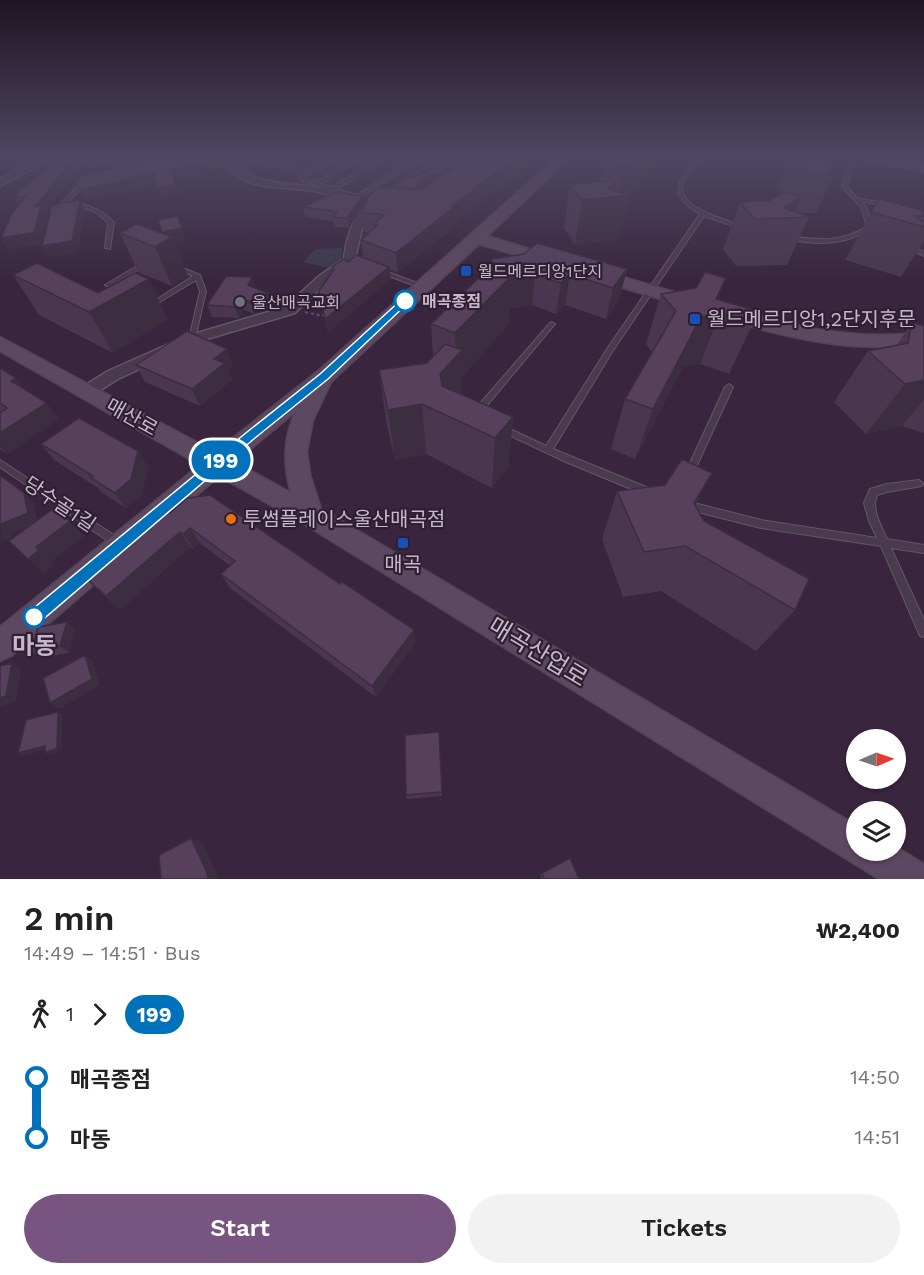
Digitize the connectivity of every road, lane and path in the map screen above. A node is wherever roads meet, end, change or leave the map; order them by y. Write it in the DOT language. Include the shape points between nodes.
graph roads {
  1 [pos="69,198"];
  2 [pos="360,198"];
  3 [pos="383,198"];
  4 [pos="520,198"];
  5 [pos="684,198"];
  6 [pos="855,199"];
  7 [pos="378,202"];
  8 [pos="65,203"];
  9 [pos="886,204"];
  10 [pos="703,214"];
  11 [pos="53,215"];
  12 [pos="870,227"];
  13 [pos="746,228"];
  14 [pos="879,231"];
  15 [pos="776,235"];
  16 [pos="476,238"];
  17 [pos="897,241"];
  18 [pos="108,248"];
  19 [pos="924,254"];
  20 [pos="154,258"];
  21 [pos="165,263"];
  22 [pos="370,268"];
  23 [pos="198,276"];
  24 [pos="421,286"];
  25 [pos="650,290"];
  26 [pos="129,295"];
  27 [pos="140,300"];
  28 [pos="290,310"];
  29 [pos="330,314"];
  30 [pos="552,324"];
  31 [pos="924,338"];
  32 [pos="192,339"];
  33 [pos="0,343"];
  34 [pos="324,377"];
  35 [pos="729,387"];
  36 [pos="86,392"];
  37 [pos="483,419"];
  38 [pos="493,424"];
  39 [pos="548,450"];
  40 [pos="0,463"];
  41 [pos="217,463"];
  42 [pos="686,481"];
  43 [pos="920,484"];
  44 [pos="654,494"];
  45 [pos="676,502"];
  46 [pos="310,515"];
  47 [pos="120,544"];
  48 [pos="886,545"];
  49 [pos="924,549"];
  50 [pos="924,632"];
  51 [pos="0,646"];
  52 [pos="846,838"];
  53 [pos="884,861"];
  54 [pos="914,879"];
  1 -- 8 [label="lane"];
  2 -- 7 [label="street"];
  3 -- 7 [label="street"];
  4 -- 16 [label="street"];
  5 -- 10 [label="lane"];
  6 -- 9 [label="lane"];
  6 -- 12 [label="lane" via="863,207"];
  7 -- 28 [label="street" via="358,223 351,242 355,262 323,279"];
  8 -- 11 [label="lane"];
  8 -- 18 [label="lane" via="103,212 111,223"];
  10 -- 13 [label="lane"];
  10 -- 25 [label="lane"];
  12 -- 14 [label="lane"];
  12 -- 15 [label="lane" via="860,235 829,242"];
  16 -- 24 [label="street"];
  16 -- 25 [label="street"];
  17 -- 19 [label="lane"];
  20 -- 26 [label="lane" via="108,285"];
  21 -- 23 [label="lane"];
  22 -- 24 [label="lane"];
  23 -- 27 [label="lane" via="151,305"];
  23 -- 32 [label="lane" via="203,291"];
  24 -- 34 [label="street"];
  25 -- 31 [label="street" via="759,324 813,336 879,341"];
  25 -- 39 [label="lane"];
  28 -- 29 [label="path"];
  28 -- 32 [label="street"];
  30 -- 37 [label="lane" via="480,409"];
  32 -- 36 [label="street" via="113,375"];
  33 -- 36 [label="street, 매산로"];
  34 -- 41 [label="street"];
  34 -- 46 [label="street" via="295,445"];
  35 -- 42 [label="lane"];
  36 -- 41 [label="street, 매산로"];
  38 -- 39 [label="lane"];
  39 -- 44 [label="lane"];
  40 -- 47 [label="lane, 당수골1길"];
  41 -- 46 [label="street, 매곡산업로"];
  41 -- 47 [label="street"];
  43 -- 48 [label="lane" via="873,492 869,503"];
  45 -- 48 [label="lane" via="761,524"];
  46 -- 52 [label="street, 매곡산업로"];
  47 -- 51 [label="street"];
  48 -- 49 [label="lane"];
  48 -- 50 [label="lane"];
  53 -- 54 [label="street"];
}
